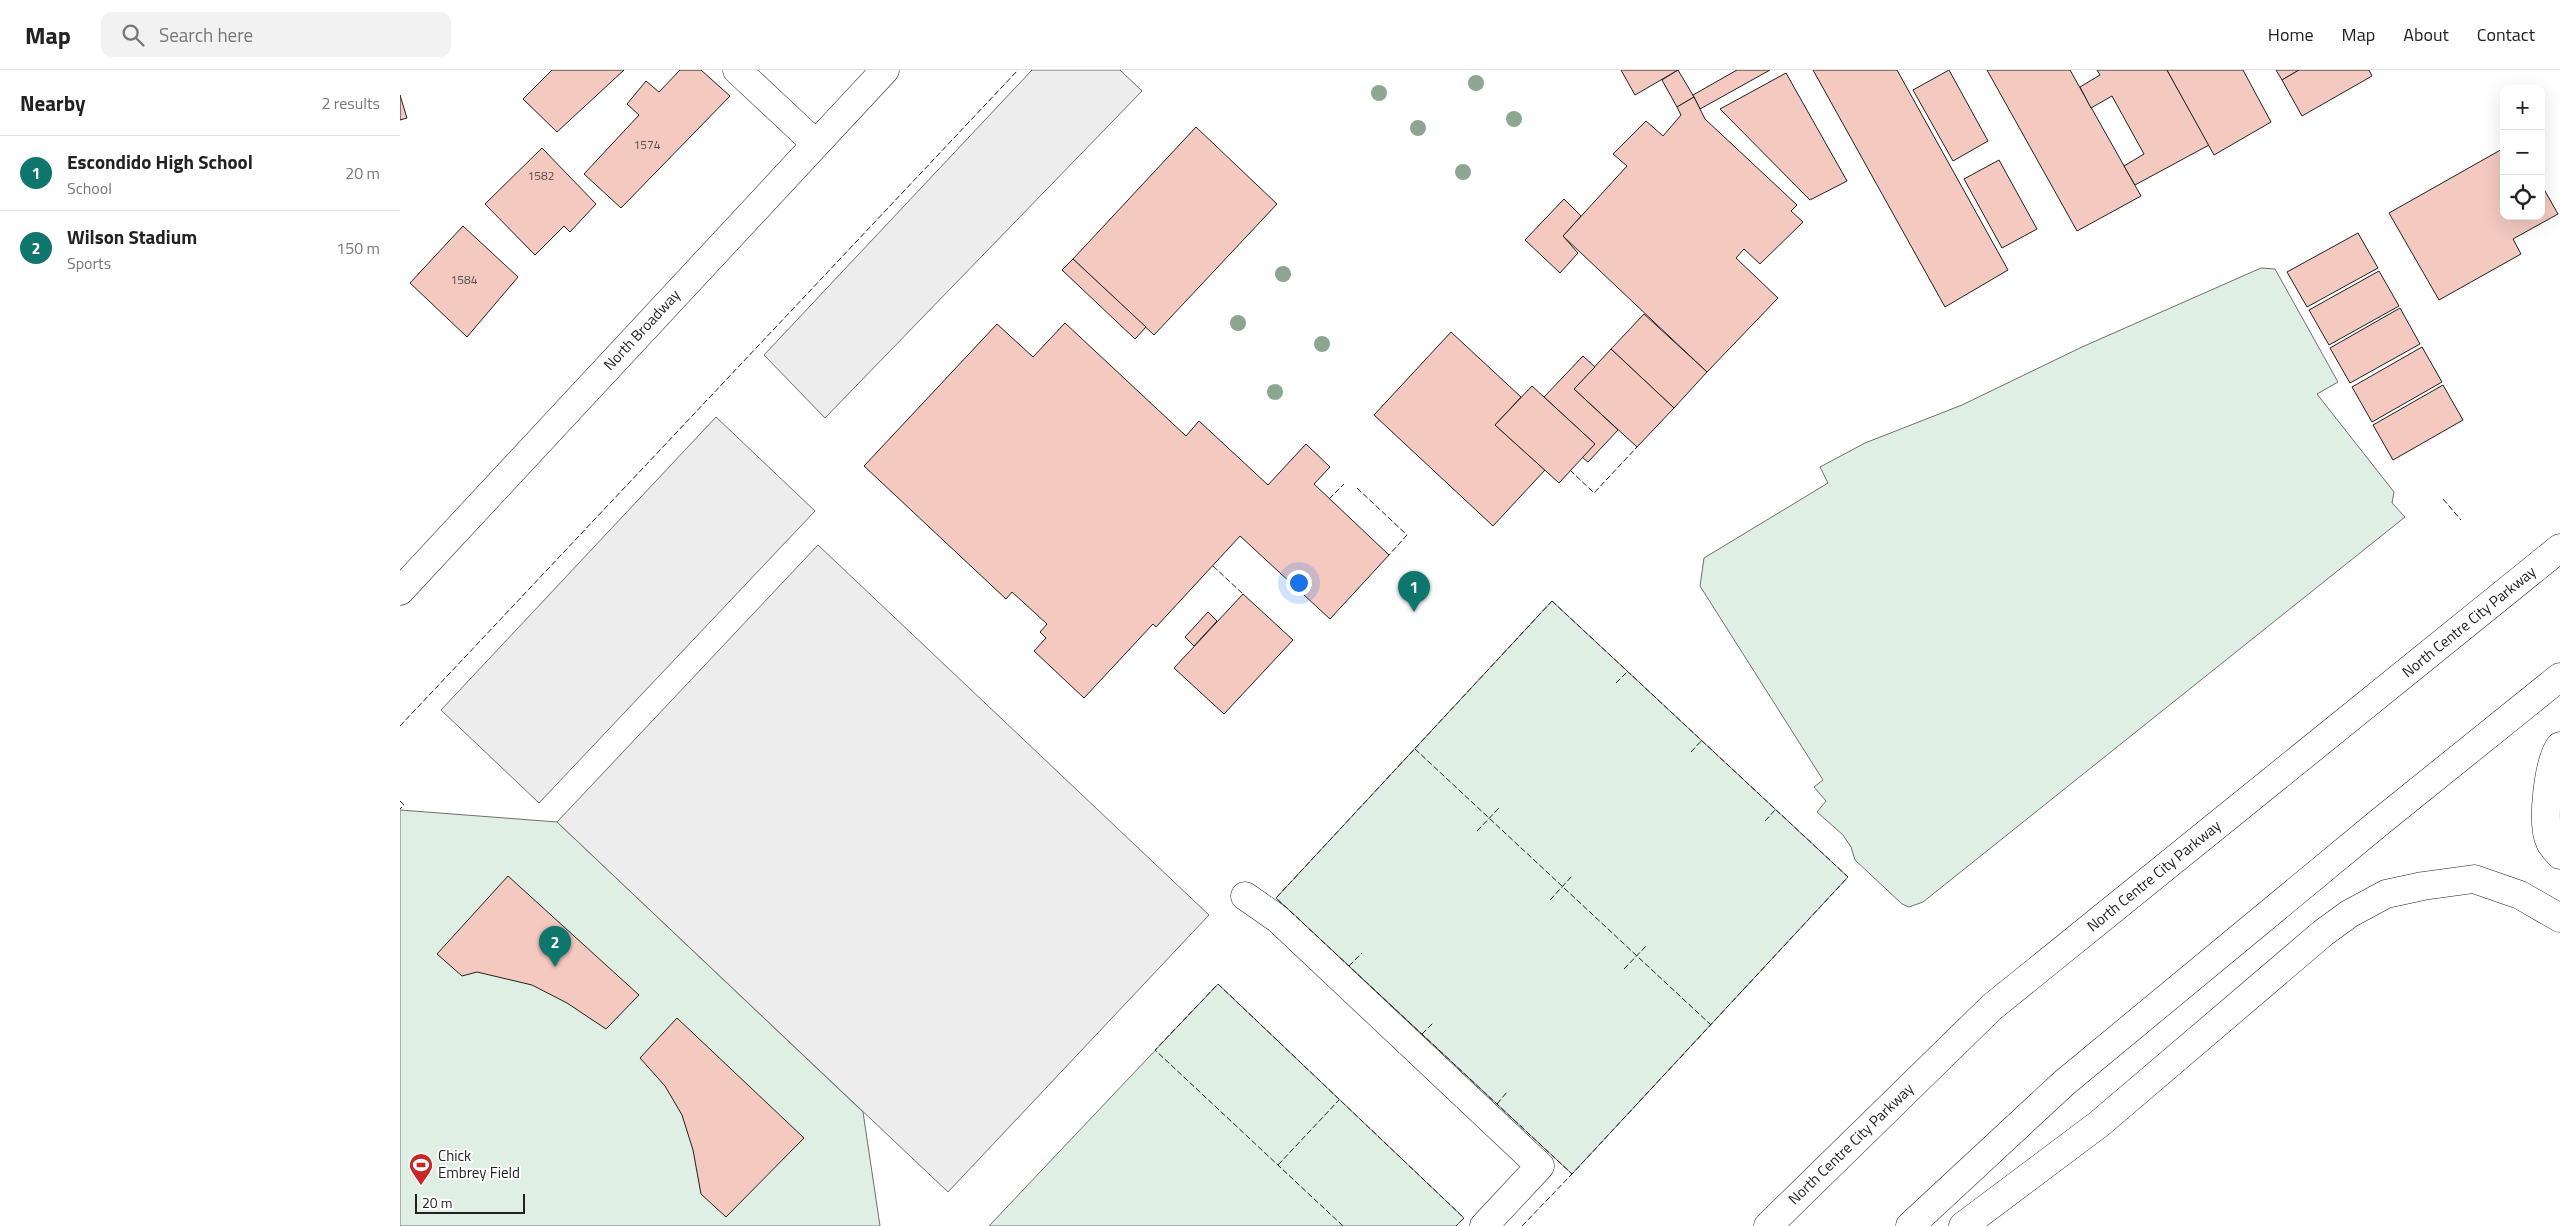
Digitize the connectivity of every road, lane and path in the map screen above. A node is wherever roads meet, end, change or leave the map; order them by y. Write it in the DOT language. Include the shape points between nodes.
graph roads {
  1 [pos="737,70"];
  2 [pos="884,70"];
  3 [pos="815,143"];
  4 [pos="2560,548"];
  5 [pos="400,591"];
  6 [pos="2560,677"];
  7 [pos="2560,746"];
  8 [pos="2560,855"];
  9 [pos="1245,896"];
  10 [pos="2560,918"];
  11 [pos="1484,1226"];
  12 [pos="1768,1226"];
  13 [pos="1910,1226"];
  14 [pos="1963,1226"];
  1 -- 3 [label="main road"];
  2 -- 3 [label="main road, North Broadway"];
  3 -- 5 [label="main road, North Broadway"];
  4 -- 12 [label="main road, North Centre City Parkway" via="1992,1007"];
  6 -- 13 [label="main road" via="2064,1084"];
  7 -- 8 [label="main road" via="2555,753 2546,795 2550,842"];
  9 -- 11 [label="main road" via="1278,919 1540,1166"];
  10 -- 14 [label="main road" via="2520,895 2474,879 2386,894 2348,914 2323,933 2099,1124"];
}
